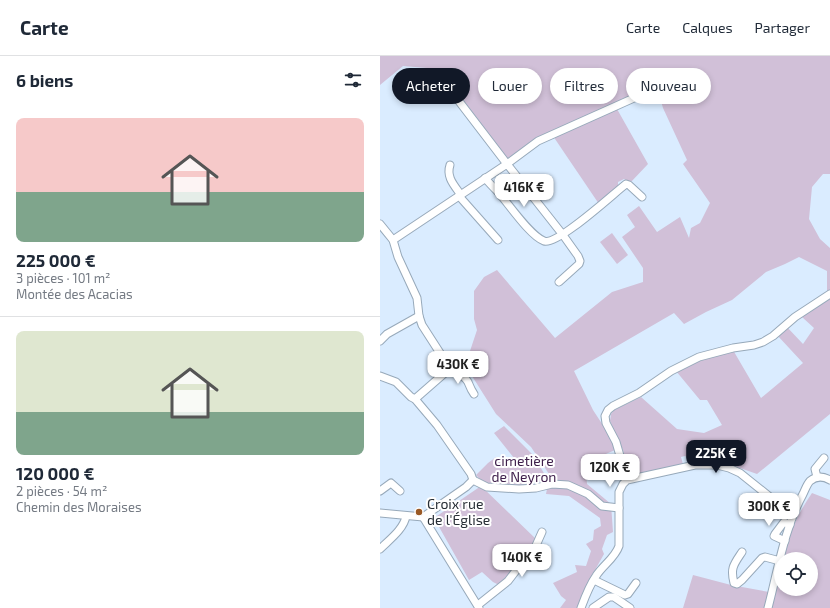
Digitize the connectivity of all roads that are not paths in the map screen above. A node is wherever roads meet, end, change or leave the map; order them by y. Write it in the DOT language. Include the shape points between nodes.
graph roads {
  1 [pos="626,102"];
  2 [pos="461,104"];
  3 [pos="507,164"];
  4 [pos="450,165"];
  5 [pos="484,178"];
  6 [pos="460,195"];
  7 [pos="642,197"];
  8 [pos="380,224"];
  9 [pos="563,235"];
  10 [pos="393,240"];
  11 [pos="498,240"];
  12 [pos="559,282"];
  13 [pos="830,294"];
  14 [pos="419,316"];
  15 [pos="380,341"];
  16 [pos="449,367"];
  17 [pos="380,376"];
  18 [pos="474,394"];
  19 [pos="415,399"];
  20 [pos="824,458"];
  21 [pos="817,477"];
  22 [pos="473,480"];
  23 [pos="627,480"];
  24 [pos="830,480"];
  25 [pos="380,491"];
  26 [pos="400,491"];
  27 [pos="619,508"];
  28 [pos="794,510"];
  29 [pos="380,513"];
  30 [pos="406,516"];
  31 [pos="423,517"];
  32 [pos="790,525"];
  33 [pos="542,532"];
  34 [pos="785,541"];
  35 [pos="380,549"];
  36 [pos="742,552"];
  37 [pos="782,552"];
  38 [pos="774,559"];
  39 [pos="594,580"];
  40 [pos="636,583"];
  41 [pos="774,584"];
  42 [pos="479,607"];
  43 [pos="583,607"];
  44 [pos="593,608"];
  45 [pos="630,608"];
  46 [pos="768,608"];
  1 -- 3 [label="street" via="538,141"];
  2 -- 3 [label="street"];
  3 -- 5 [label="street"];
  3 -- 9 [label="street"];
  4 -- 6 [label="street" via="450,179"];
  5 -- 6 [label="street"];
  5 -- 9 [label="street" via="542,241 551,241"];
  6 -- 10 [label="street"];
  6 -- 11 [label="street"];
  7 -- 9 [label="street" via="626,184"];
  8 -- 10 [label="street"];
  9 -- 12 [label="street" via="580,261"];
  10 -- 14 [label="street" via="416,298"];
  13 -- 23 [label="street" via="763,342 699,357 608,410 605,416 606,423 616,442"];
  14 -- 15 [label="street" via="387,334"];
  14 -- 16 [label="street" via="425,332"];
  16 -- 18 [label="street" via="462,375"];
  16 -- 19 [label="street"];
  17 -- 19 [label="street" via="396,382"];
  19 -- 22 [label="street" via="437,425"];
  20 -- 21 [label="street" via="815,469"];
  21 -- 24 [label="street"];
  21 -- 28 [label="street" via="809,482"];
  22 -- 27 [label="street" via="486,487 519,489 552,484 568,485 588,494 602,506"];
  22 -- 31 [label="street"];
  23 -- 27 [label="street" via="620,488"];
  23 -- 28 [label="street" via="695,465 717,465 740,473 770,497"];
  25 -- 26 [label="street" via="391,483"];
  27 -- 39 [label="street" via="617,552"];
  28 -- 32 [label="street"];
  29 -- 30 [label="street"];
  30 -- 31 [label="street"];
  30 -- 35 [label="street" via="402,527"];
  31 -- 42 [label="street"];
  32 -- 34 [label="street"];
  32 -- 34 [label="street" via="784,522 774,536"];
  33 -- 42 [label="street" via="530,559 521,564 508,581"];
  34 -- 37 [label="street"];
  36 -- 38 [label="street" via="731,572 734,583 737,584 762,558"];
  39 -- 40 [label="street" via="625,595"];
  39 -- 43 [label="street"];
  41 -- 46 [label="street"];
  44 -- 45 [label="street" via="609,597 614,597"];
}
